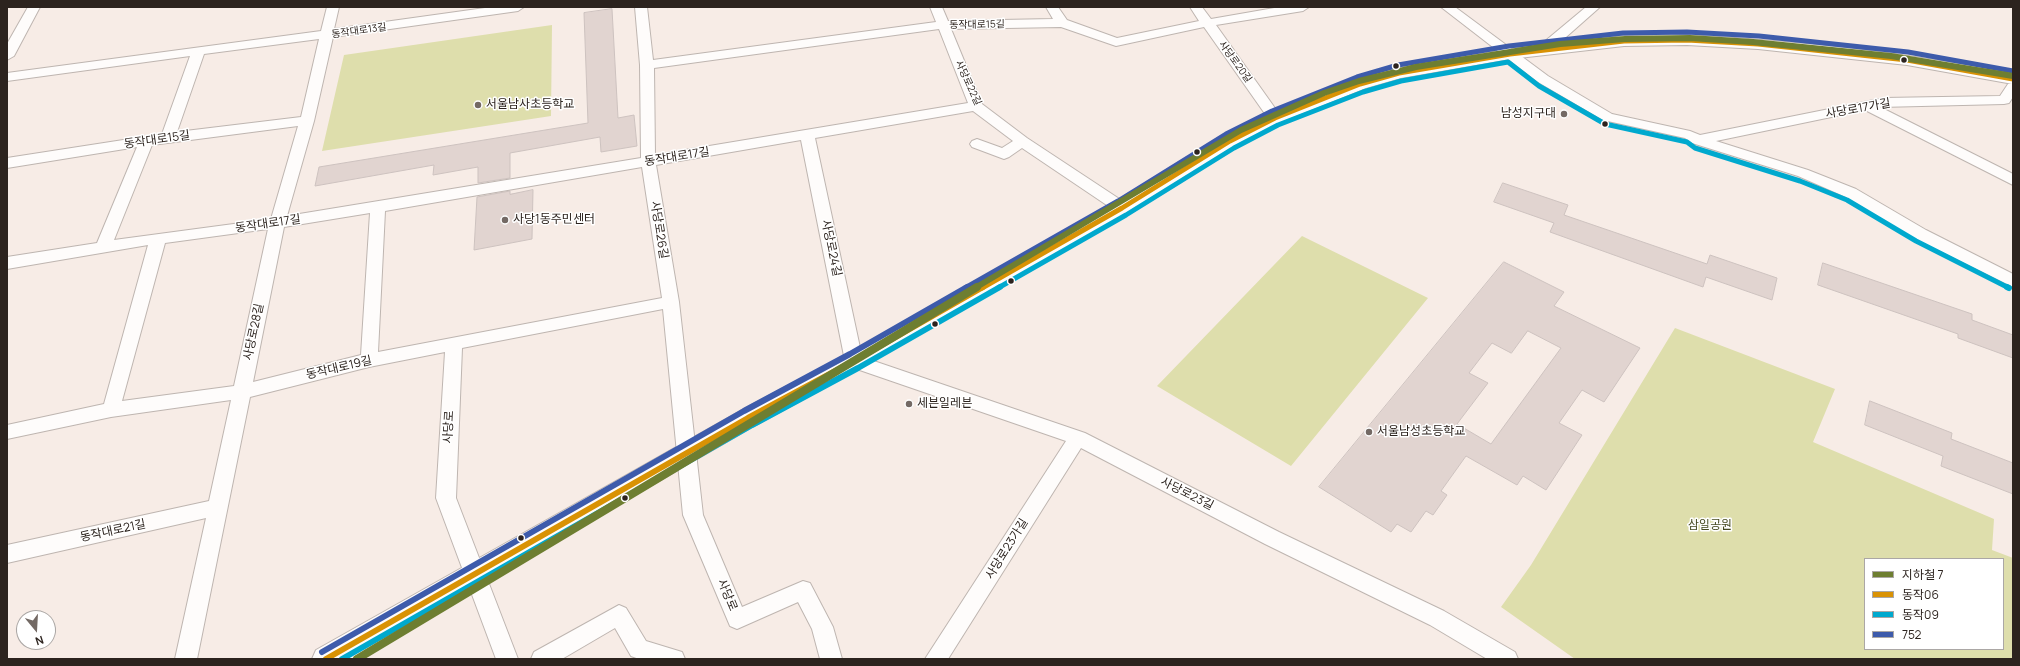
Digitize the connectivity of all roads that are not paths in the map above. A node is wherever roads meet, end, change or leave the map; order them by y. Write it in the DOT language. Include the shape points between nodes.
graph roads {
  1 [pos="34,7"];
  2 [pos="333,7"];
  3 [pos="518,7"];
  4 [pos="641,7"];
  5 [pos="936,7"];
  6 [pos="1052,7"];
  7 [pos="1196,7"];
  8 [pos="1303,7"];
  9 [pos="1447,7"];
  10 [pos="1594,7"];
  11 [pos="1062,23"];
  12 [pos="1207,23"];
  13 [pos="943,25"];
  14 [pos="328,35"];
  15 [pos="199,50"];
  16 [pos="1543,50"];
  17 [pos="1510,54"];
  18 [pos="7,56"];
  19 [pos="647,65"];
  20 [pos="7,77"];
  21 [pos="2013,79"];
  22 [pos="2013,87"];
  23 [pos="976,106"];
  24 [pos="1867,106"];
  25 [pos="1275,118"];
  26 [pos="307,121"];
  27 [pos="807,135"];
  28 [pos="168,138"];
  29 [pos="1697,140"];
  30 [pos="1022,141"];
  31 [pos="146,142"];
  32 [pos="977,144"];
  33 [pos="648,161"];
  34 [pos="7,163"];
  35 [pos="2013,180"];
  36 [pos="378,207"];
  37 [pos="1122,208"];
  38 [pos="277,223"];
  39 [pos="158,238"];
  40 [pos="102,248"];
  41 [pos="7,263"];
  42 [pos="2013,281"];
  43 [pos="671,302"];
  44 [pos="454,345"];
  45 [pos="369,360"];
  46 [pos="854,361"];
  47 [pos="242,392"];
  48 [pos="111,410"];
  49 [pos="7,432"];
  50 [pos="1078,438"];
  51 [pos="686,453"];
  52 [pos="219,507"];
  53 [pos="7,554"];
  54 [pos="475,575"];
  55 [pos="342,655"];
  56 [pos="186,659"];
  57 [pos="507,659"];
  58 [pos="542,659"];
  59 [pos="674,659"];
  60 [pos="831,659"];
  61 [pos="936,659"];
  62 [pos="1507,659"];
  1 -- 18 [label="street"];
  2 -- 14 [label="street, 사당로28길"];
  3 -- 14 [label="street, 동작대로13길"];
  4 -- 19 [label="street, 사당로26길"];
  5 -- 13 [label="street, 사당로22길"];
  6 -- 11 [label="street"];
  7 -- 12 [label="street, 사당로20길"];
  8 -- 12 [label="street, 동작대로15길"];
  9 -- 17 [label="street"];
  10 -- 16 [label="street"];
  11 -- 12 [label="street, 동작대로15길" via="1116,42"];
  11 -- 13 [label="street, 동작대로15길"];
  12 -- 25 [label="street, 사당로20길"];
  13 -- 19 [label="street, 동작대로15길"];
  13 -- 23 [label="street, 사당로22길"];
  14 -- 15 [label="street, 동작대로13길"];
  14 -- 26 [label="street, 사당로28길"];
  15 -- 20 [label="street, 동작대로13길"];
  15 -- 28 [label="street"];
  16 -- 17 [label="main road"];
  16 -- 21 [label="main road" via="1624,41 1687,40 1758,44 1935,64"];
  17 -- 25 [label="main road" via="1399,74 1360,84"];
  17 -- 29 [label="street" via="1543,79 1608,117 1690,135"];
  19 -- 33 [label="street, 사당로26길"];
  22 -- 24 [label="street, 사당로17가길" via="2004,100 1884,102"];
  23 -- 27 [label="street, 동작대로17길"];
  23 -- 30 [label="street, 사당로22길"];
  24 -- 29 [label="street, 사당로17가길"];
  24 -- 35 [label="street"];
  25 -- 37 [label="main road" via="1230,141"];
  26 -- 28 [label="street, 동작대로15길"];
  26 -- 38 [label="street, 사당로28길"];
  27 -- 33 [label="street, 동작대로17길"];
  27 -- 46 [label="street, 사당로24길"];
  28 -- 31 [label="street, 동작대로15길"];
  29 -- 42 [label="street" via="1804,173 1851,193 1920,234"];
  30 -- 32 [label="street" via="1004,154"];
  30 -- 37 [label="street, 사당로22길"];
  31 -- 34 [label="street, 동작대로15길"];
  31 -- 40 [label="street"];
  33 -- 36 [label="street, 동작대로17길"];
  33 -- 43 [label="street, 사당로26길"];
  36 -- 38 [label="street, 동작대로17길"];
  36 -- 45 [label="street"];
  37 -- 46 [label="main road"];
  38 -- 39 [label="street, 동작대로17길"];
  38 -- 47 [label="street, 사당로28길"];
  39 -- 40 [label="street, 동작대로17길"];
  39 -- 48 [label="street"];
  40 -- 41 [label="street, 동작대로17길"];
  43 -- 44 [label="street, 동작대로19길"];
  43 -- 51 [label="street, 사당로26길"];
  44 -- 45 [label="street, 동작대로19길"];
  44 -- 54 [label="street, 사당로" via="446,498"];
  45 -- 47 [label="street, 동작대로19길"];
  46 -- 50 [label="street, 사당로23길"];
  46 -- 51 [label="main road"];
  47 -- 48 [label="street, 동작대로19길"];
  47 -- 52 [label="street, 사당로28길"];
  48 -- 49 [label="street, 동작대로19길"];
  50 -- 61 [label="street, 사당로23가길"];
  50 -- 62 [label="street, 사당로23길" via="1272,538 1437,618"];
  51 -- 54 [label="main road"];
  51 -- 60 [label="street, 사당로" via="693,515 738,619 803,590 822,627"];
  52 -- 53 [label="street, 동작대로21길"];
  52 -- 56 [label="street, 사당로28길"];
  54 -- 55 [label="main road"];
  54 -- 57 [label="street, 사당로"];
  58 -- 59 [label="street" via="619,615 639,649"];
}
